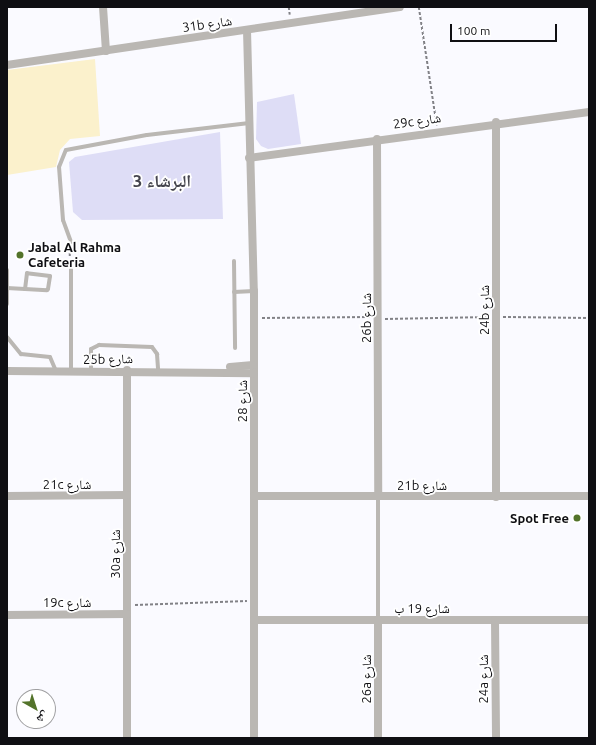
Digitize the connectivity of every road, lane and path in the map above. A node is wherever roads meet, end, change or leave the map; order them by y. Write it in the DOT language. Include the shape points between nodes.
graph roads {
  1 [pos="103,7"];
  2 [pos="400,7"];
  3 [pos="419,7"];
  4 [pos="243,31"];
  5 [pos="106,50"];
  6 [pos="7,63"];
  7 [pos="589,112"];
  8 [pos="496,122"];
  9 [pos="249,123"];
  10 [pos="438,130"];
  11 [pos="377,139"];
  12 [pos="249,158"];
  13 [pos="70,240"];
  14 [pos="234,261"];
  15 [pos="71,262"];
  16 [pos="7,270"];
  17 [pos="7,288"];
  18 [pos="25,289"];
  19 [pos="254,291"];
  20 [pos="234,292"];
  21 [pos="7,304"];
  22 [pos="496,317"];
  23 [pos="254,318"];
  24 [pos="378,318"];
  25 [pos="589,318"];
  26 [pos="7,337"];
  27 [pos="235,348"];
  28 [pos="254,369"];
  29 [pos="127,370"];
  30 [pos="158,370"];
  31 [pos="7,371"];
  32 [pos="56,371"];
  33 [pos="71,371"];
  34 [pos="91,371"];
  35 [pos="127,495"];
  36 [pos="7,496"];
  37 [pos="254,496"];
  38 [pos="378,496"];
  39 [pos="589,496"];
  40 [pos="496,497"];
  41 [pos="254,601"];
  42 [pos="127,605"];
  43 [pos="127,614"];
  44 [pos="7,615"];
  45 [pos="254,620"];
  46 [pos="378,620"];
  47 [pos="495,620"];
  48 [pos="589,620"];
  49 [pos="127,738"];
  50 [pos="254,738"];
  51 [pos="378,738"];
  52 [pos="496,738"];
  1 -- 5 [label="street"];
  2 -- 4 [label="street, 31b شارع"];
  3 -- 10 [label="path"];
  4 -- 5 [label="street, 31b شارع"];
  4 -- 9 [label="street, شارع 28"];
  5 -- 6 [label="street, 31b شارع"];
  7 -- 8 [label="street, 29c شارع"];
  8 -- 10 [label="street, 29c شارع"];
  8 -- 22 [label="street, 24b شارع"];
  9 -- 12 [label="street, شارع 28"];
  9 -- 13 [label="lane" via="147,135 66,150 59,167 63,220"];
  10 -- 11 [label="street, 29c شارع"];
  11 -- 12 [label="street, 29c شارع"];
  11 -- 24 [label="street, 26b شارع"];
  12 -- 19 [label="street, شارع 28"];
  13 -- 15 [label="path"];
  14 -- 20 [label="lane"];
  15 -- 33 [label="lane"];
  16 -- 17 [label="lane"];
  17 -- 18 [label="lane"];
  17 -- 21 [label="lane"];
  18 -- 18 [label="lane" via="49,289 50,276 27,273"];
  19 -- 20 [label="lane"];
  19 -- 23 [label="street, شارع 28"];
  20 -- 27 [label="lane"];
  22 -- 24 [label="path"];
  22 -- 25 [label="path"];
  22 -- 40 [label="street, 24b شارع"];
  23 -- 24 [label="path"];
  23 -- 28 [label="street, شارع 28"];
  24 -- 38 [label="street, 26b شارع"];
  26 -- 32 [label="lane" via="21,354 50,358"];
  28 -- 30 [label="street, 25b شارع"];
  28 -- 37 [label="street, شارع 28"];
  29 -- 30 [label="street, 25b شارع"];
  29 -- 34 [label="street, 25b شارع"];
  29 -- 35 [label="street, 30a شارع"];
  30 -- 34 [label="lane" via="157,351 150,346 99,345 91,349"];
  31 -- 32 [label="street, 25b شارع"];
  32 -- 33 [label="street, 25b شارع"];
  33 -- 34 [label="street, 25b شارع"];
  35 -- 36 [label="street, 21c شارع"];
  35 -- 42 [label="street, 30a شارع"];
  37 -- 38 [label="street, 21b شارع"];
  37 -- 41 [label="street, شارع 28"];
  38 -- 40 [label="street, 21b شارع"];
  38 -- 46 [label="lane"];
  39 -- 40 [label="street, 21b شارع"];
  41 -- 42 [label="path"];
  41 -- 45 [label="street, شارع 28"];
  42 -- 43 [label="street, 30a شارع"];
  43 -- 44 [label="street, 19c شارع"];
  43 -- 49 [label="street, 30a شارع"];
  45 -- 46 [label="street, شارع 19 ب"];
  45 -- 50 [label="street, شارع 28"];
  46 -- 47 [label="street, شارع 19 ب"];
  46 -- 51 [label="street, 26a شارع"];
  47 -- 48 [label="street, شارع 19 ب"];
  47 -- 52 [label="street, 24a شارع"];
}
